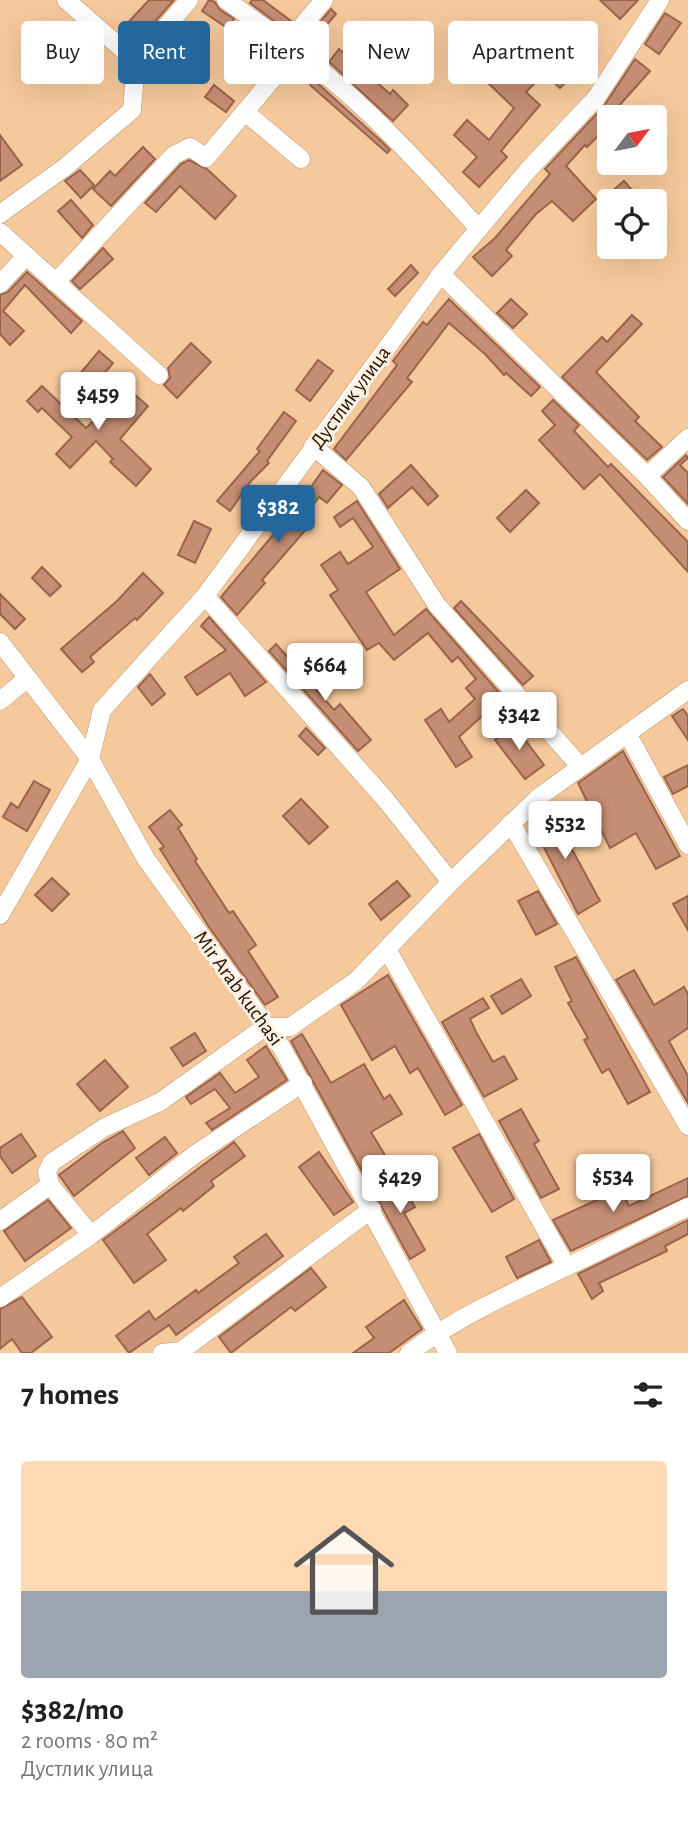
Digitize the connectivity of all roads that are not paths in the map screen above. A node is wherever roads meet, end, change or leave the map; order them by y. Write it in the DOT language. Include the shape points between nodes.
graph roads {
  1 [pos="66,0"];
  2 [pos="189,0"];
  3 [pos="226,0"];
  4 [pos="324,0"];
  5 [pos="660,0"];
  6 [pos="170,21"];
  7 [pos="254,21"];
  8 [pos="310,21"];
  9 [pos="118,46"];
  10 [pos="329,79"];
  11 [pos="134,84"];
  12 [pos="265,84"];
  13 [pos="245,112"];
  14 [pos="302,159"];
  15 [pos="0,214"];
  16 [pos="479,229"];
  17 [pos="0,232"];
  18 [pos="26,256"];
  19 [pos="441,274"];
  20 [pos="55,283"];
  21 [pos="0,284"];
  22 [pos="159,374"];
  23 [pos="688,438"];
  24 [pos="313,446"];
  25 [pos="647,476"];
  26 [pos="688,520"];
  27 [pos="205,596"];
  28 [pos="0,642"];
  29 [pos="28,678"];
  30 [pos="688,690"];
  31 [pos="0,701"];
  32 [pos="628,735"];
  33 [pos="90,759"];
  34 [pos="580,765"];
  35 [pos="511,823"];
  36 [pos="688,845"];
  37 [pos="451,882"];
  38 [pos="0,915"];
  39 [pos="388,951"];
  40 [pos="265,1027"];
  41 [pos="303,1083"];
  42 [pos="688,1126"];
  43 [pos="50,1185"];
  44 [pos="688,1207"];
  45 [pos="372,1209"];
  46 [pos="0,1221"];
  47 [pos="91,1235"];
  48 [pos="567,1267"];
  49 [pos="0,1298"];
  50 [pos="437,1333"];
  51 [pos="162,1353"];
  52 [pos="410,1353"];
  53 [pos="448,1353"];
  1 -- 9 [label="street"];
  2 -- 6 [label="street"];
  3 -- 7 [label="street"];
  4 -- 8 [label="street"];
  5 -- 16 [label="street, Дустлик улица" via="596,98"];
  10 -- 16 [label="street" via="410,153"];
  11 -- 15 [label="street" via="132,110"];
  12 -- 13 [label="street"];
  13 -- 14 [label="street"];
  13 -- 20 [label="street" via="205,158 190,147 174,155"];
  16 -- 19 [label="street, Дустлик улица"];
  17 -- 18 [label="street"];
  18 -- 20 [label="street"];
  18 -- 21 [label="street"];
  19 -- 24 [label="street, Дустлик улица"];
  19 -- 25 [label="street"];
  20 -- 22 [label="street"];
  23 -- 25 [label="street"];
  24 -- 27 [label="street, Дустлик улица"];
  24 -- 34 [label="street" via="361,487 437,605"];
  25 -- 26 [label="street"];
  27 -- 33 [label="street, Дустлик улица" via="102,710"];
  27 -- 37 [label="street" via="385,799"];
  28 -- 29 [label="street, Mir Arab kuchasi"];
  29 -- 31 [label="street"];
  29 -- 33 [label="street, Mir Arab kuchasi"];
  30 -- 32 [label="street"];
  32 -- 34 [label="street"];
  32 -- 36 [label="street"];
  33 -- 38 [label="street, Дустлик улица"];
  33 -- 40 [label="street, Mir Arab kuchasi" via="146,859"];
  34 -- 35 [label="street"];
  35 -- 37 [label="street"];
  35 -- 42 [label="street"];
  37 -- 39 [label="street"];
  39 -- 40 [label="street" via="356,981 290,1027"];
  39 -- 48 [label="street"];
  40 -- 41 [label="street, Mir Arab kuchasi"];
  40 -- 43 [label="street" via="160,1102 105,1127 52,1162 47,1172"];
  41 -- 45 [label="street, Mir Arab kuchasi"];
  41 -- 47 [label="street" via="194,1156"];
  43 -- 46 [label="street"];
  43 -- 47 [label="street"];
  44 -- 48 [label="street"];
  45 -- 50 [label="street, Mir Arab kuchasi"];
  45 -- 51 [label="street" via="181,1351"];
  47 -- 49 [label="street"];
  48 -- 50 [label="street" via="502,1295"];
  50 -- 52 [label="street"];
  50 -- 53 [label="street, Mir Arab kuchasi"];
}
